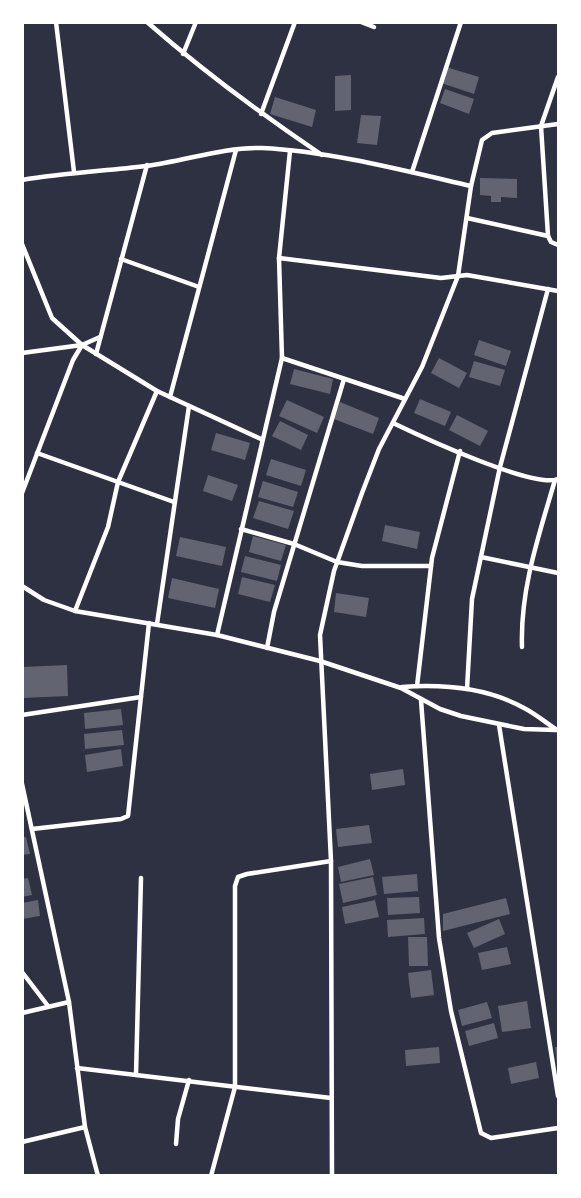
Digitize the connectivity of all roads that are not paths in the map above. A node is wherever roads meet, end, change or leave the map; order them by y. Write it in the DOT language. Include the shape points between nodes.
graph roads {
  1 [pos="56,22"];
  2 [pos="147,22"];
  3 [pos="196,22"];
  4 [pos="295,22"];
  5 [pos="361,22"];
  6 [pos="461,22"];
  7 [pos="374,27"];
  8 [pos="183,54"];
  9 [pos="558,77"];
  10 [pos="261,114"];
  11 [pos="558,124"];
  12 [pos="541,126"];
  13 [pos="236,150"];
  14 [pos="290,151"];
  15 [pos="323,156"];
  16 [pos="147,166"];
  17 [pos="74,172"];
  18 [pos="412,172"];
  19 [pos="22,180"];
  20 [pos="471,186"];
  21 [pos="467,218"];
  22 [pos="548,236"];
  23 [pos="22,244"];
  24 [pos="558,245"];
  25 [pos="280,258"];
  26 [pos="122,260"];
  27 [pos="458,276"];
  28 [pos="199,287"];
  29 [pos="548,289"];
  30 [pos="558,291"];
  31 [pos="100,337"];
  32 [pos="82,345"];
  33 [pos="22,353"];
  34 [pos="96,354"];
  35 [pos="282,358"];
  36 [pos="344,379"];
  37 [pos="157,391"];
  38 [pos="170,397"];
  39 [pos="405,399"];
  40 [pos="189,406"];
  41 [pos="394,423"];
  42 [pos="261,440"];
  43 [pos="460,451"];
  44 [pos="38,453"];
  45 [pos="500,467"];
  46 [pos="557,480"];
  47 [pos="118,482"];
  48 [pos="22,493"];
  49 [pos="174,502"];
  50 [pos="241,528"];
  51 [pos="294,544"];
  52 [pos="481,557"];
  53 [pos="337,562"];
  54 [pos="431,566"];
  55 [pos="530,566"];
  56 [pos="558,573"];
  57 [pos="22,586"];
  58 [pos="75,611"];
  59 [pos="149,623"];
  60 [pos="158,624"];
  61 [pos="217,635"];
  62 [pos="522,647"];
  63 [pos="267,648"];
  64 [pos="320,661"];
  65 [pos="417,686"];
  66 [pos="401,688"];
  67 [pos="467,689"];
  68 [pos="141,697"];
  69 [pos="421,700"];
  70 [pos="22,715"];
  71 [pos="499,725"];
  72 [pos="557,731"];
  73 [pos="23,785"];
  74 [pos="32,829"];
  75 [pos="331,860"];
  76 [pos="141,878"];
  77 [pos="22,972"];
  78 [pos="69,1002"];
  79 [pos="48,1006"];
  80 [pos="22,1013"];
  81 [pos="77,1068"];
  82 [pos="136,1075"];
  83 [pos="189,1080"];
  84 [pos="235,1086"];
  85 [pos="558,1096"];
  86 [pos="332,1098"];
  87 [pos="85,1127"];
  88 [pos="558,1128"];
  89 [pos="22,1142"];
  90 [pos="176,1144"];
  91 [pos="98,1176"];
  92 [pos="211,1176"];
  93 [pos="332,1176"];
  1 -- 17 [label="street"];
  2 -- 8 [label="street"];
  3 -- 8 [label="street"];
  4 -- 10 [label="street"];
  5 -- 7 [label="street"];
  6 -- 18 [label="street"];
  8 -- 10 [label="street"];
  9 -- 12 [label="street"];
  10 -- 15 [label="street"];
  11 -- 12 [label="street"];
  12 -- 20 [label="street" via="486,135"];
  12 -- 22 [label="street"];
  13 -- 14 [label="street"];
  13 -- 16 [label="street"];
  13 -- 28 [label="street"];
  14 -- 15 [label="street"];
  14 -- 25 [label="street"];
  15 -- 18 [label="street"];
  16 -- 17 [label="street"];
  16 -- 26 [label="street"];
  17 -- 19 [label="street"];
  18 -- 20 [label="street"];
  20 -- 21 [label="street"];
  21 -- 22 [label="street"];
  21 -- 27 [label="street"];
  22 -- 24 [label="street"];
  23 -- 32 [label="street" via="52,318"];
  25 -- 27 [label="street" via="441,278"];
  25 -- 35 [label="street"];
  26 -- 28 [label="street"];
  26 -- 31 [label="street"];
  27 -- 29 [label="street"];
  27 -- 39 [label="street"];
  28 -- 38 [label="street"];
  29 -- 30 [label="street"];
  29 -- 45 [label="street"];
  31 -- 32 [label="street"];
  31 -- 34 [label="street"];
  32 -- 33 [label="street"];
  32 -- 34 [label="street"];
  32 -- 44 [label="street" via="73,360"];
  34 -- 37 [label="street"];
  35 -- 36 [label="street"];
  35 -- 42 [label="street"];
  36 -- 39 [label="street"];
  36 -- 51 [label="street"];
  37 -- 38 [label="street"];
  37 -- 47 [label="street"];
  38 -- 40 [label="street"];
  39 -- 41 [label="street"];
  40 -- 42 [label="street"];
  40 -- 49 [label="street"];
  41 -- 43 [label="street"];
  41 -- 53 [label="street" via="379,450"];
  42 -- 50 [label="street"];
  43 -- 45 [label="street"];
  43 -- 54 [label="street"];
  44 -- 47 [label="street"];
  44 -- 48 [label="street"];
  45 -- 46 [label="street" via="542,481"];
  45 -- 52 [label="street"];
  46 -- 55 [label="street"];
  47 -- 49 [label="street"];
  47 -- 58 [label="street" via="108,527"];
  49 -- 60 [label="street"];
  50 -- 51 [label="street"];
  50 -- 61 [label="street"];
  51 -- 53 [label="street"];
  51 -- 63 [label="street"];
  52 -- 55 [label="street"];
  52 -- 67 [label="street" via="472,598"];
  53 -- 54 [label="street" via="362,566"];
  53 -- 64 [label="street" via="325,605"];
  54 -- 65 [label="street"];
  55 -- 56 [label="street"];
  55 -- 62 [label="street" via="521,623"];
  57 -- 58 [label="street" via="44,600"];
  58 -- 59 [label="street"];
  59 -- 60 [label="street"];
  59 -- 68 [label="street"];
  60 -- 61 [label="street"];
  61 -- 63 [label="street"];
  63 -- 64 [label="street"];
  64 -- 66 [label="street"];
  64 -- 75 [label="street"];
  65 -- 66 [label="street"];
  65 -- 67 [label="street"];
  66 -- 69 [label="street"];
  67 -- 72 [label="street" via="506,699"];
  68 -- 70 [label="street"];
  68 -- 74 [label="street" via="128,816"];
  69 -- 71 [label="street" via="440,710"];
  69 -- 88 [label="street" via="439,938 452,1011 481,1133 491,1138"];
  71 -- 72 [label="street"];
  71 -- 85 [label="street"];
  73 -- 74 [label="street"];
  74 -- 78 [label="street"];
  75 -- 84 [label="street" via="238,878 234,901"];
  75 -- 86 [label="street"];
  76 -- 82 [label="street"];
  77 -- 79 [label="street"];
  78 -- 79 [label="street"];
  78 -- 81 [label="street"];
  79 -- 80 [label="street"];
  81 -- 82 [label="street"];
  81 -- 87 [label="street"];
  82 -- 83 [label="street"];
  83 -- 84 [label="street"];
  83 -- 90 [label="street" via="178,1119"];
  84 -- 86 [label="street"];
  84 -- 92 [label="street"];
  86 -- 93 [label="street"];
  87 -- 89 [label="street"];
  87 -- 91 [label="street"];
}
